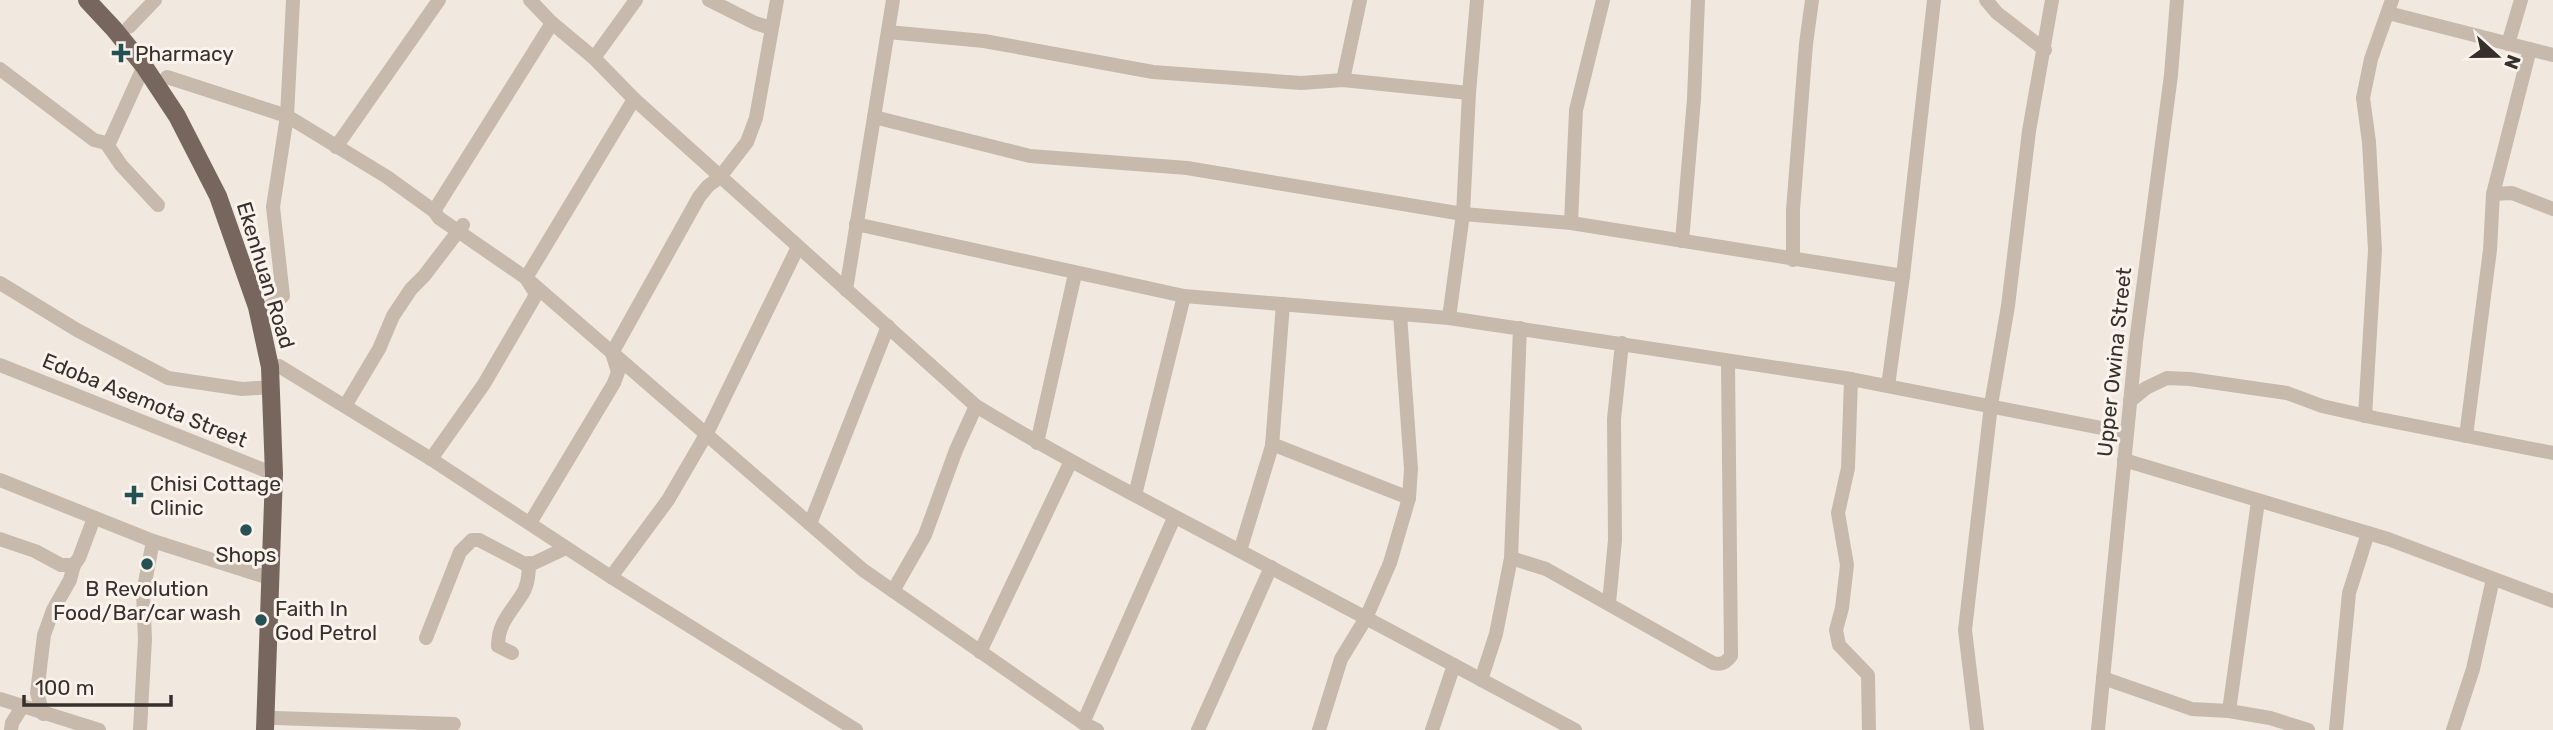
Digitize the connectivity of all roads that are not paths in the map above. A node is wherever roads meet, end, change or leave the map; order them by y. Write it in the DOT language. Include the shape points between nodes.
graph roads {
  1 [pos="87,0"];
  2 [pos="103,0"];
  3 [pos="155,0"];
  4 [pos="293,0"];
  5 [pos="439,0"];
  6 [pos="530,0"];
  7 [pos="636,0"];
  8 [pos="709,0"];
  9 [pos="777,0"];
  10 [pos="893,0"];
  11 [pos="1360,0"];
  12 [pos="1477,0"];
  13 [pos="1603,0"];
  14 [pos="1698,0"];
  15 [pos="1812,0"];
  16 [pos="1934,0"];
  17 [pos="1986,0"];
  18 [pos="2052,0"];
  19 [pos="2177,0"];
  20 [pos="2521,0"];
  21 [pos="2390,7"];
  22 [pos="552,23"];
  23 [pos="129,27"];
  24 [pos="771,28"];
  25 [pos="888,32"];
  26 [pos="2508,44"];
  27 [pos="2529,49"];
  28 [pos="2045,50"];
  29 [pos="2553,55"];
  30 [pos="594,58"];
  31 [pos="144,65"];
  32 [pos="0,69"];
  33 [pos="167,78"];
  34 [pos="1343,80"];
  35 [pos="1469,93"];
  36 [pos="634,99"];
  37 [pos="287,116"];
  38 [pos="874,117"];
  39 [pos="106,143"];
  40 [pos="336,147"];
  41 [pos="720,177"];
  42 [pos="2493,194"];
  43 [pos="158,205"];
  44 [pos="2553,209"];
  45 [pos="434,211"];
  46 [pos="1463,214"];
  47 [pos="464,223"];
  48 [pos="1571,223"];
  49 [pos="856,224"];
  50 [pos="1682,241"];
  51 [pos="798,247"];
  52 [pos="1793,260"];
  53 [pos="1075,274"];
  54 [pos="1903,276"];
  55 [pos="526,278"];
  56 [pos="0,283"];
  57 [pos="846,290"];
  58 [pos="1184,296"];
  59 [pos="1283,304"];
  60 [pos="267,308"];
  61 [pos="1400,314"];
  62 [pos="1449,317"];
  63 [pos="888,326"];
  64 [pos="1520,328"];
  65 [pos="1622,343"];
  66 [pos="612,354"];
  67 [pos="1728,360"];
  68 [pos="0,365"];
  69 [pos="279,366"];
  70 [pos="1851,379"];
  71 [pos="1888,386"];
  72 [pos="272,387"];
  73 [pos="2130,401"];
  74 [pos="1991,405"];
  75 [pos="345,406"];
  76 [pos="976,406"];
  77 [pos="2365,416"];
  78 [pos="707,433"];
  79 [pos="2127,433"];
  80 [pos="2466,436"];
  81 [pos="1037,443"];
  82 [pos="1272,444"];
  83 [pos="2553,453"];
  84 [pos="431,459"];
  85 [pos="2124,460"];
  86 [pos="1071,461"];
  87 [pos="274,474"];
  88 [pos="0,480"];
  89 [pos="1135,495"];
  90 [pos="1409,498"];
  91 [pos="2258,501"];
  92 [pos="94,518"];
  93 [pos="1174,518"];
  94 [pos="530,523"];
  95 [pos="810,524"];
  96 [pos="2368,533"];
  97 [pos="0,539"];
  98 [pos="153,541"];
  99 [pos="566,548"];
  100 [pos="1240,551"];
  101 [pos="1511,558"];
  102 [pos="529,563"];
  103 [pos="74,565"];
  104 [pos="1271,567"];
  105 [pos="611,577"];
  106 [pos="272,579"];
  107 [pos="2493,579"];
  108 [pos="893,591"];
  109 [pos="2553,601"];
  110 [pos="1609,603"];
  111 [pos="1366,618"];
  112 [pos="426,638"];
  113 [pos="980,652"];
  114 [pos="512,653"];
  115 [pos="1454,665"];
  116 [pos="2103,678"];
  117 [pos="1481,680"];
  118 [pos="0,699"];
  119 [pos="22,707"];
  120 [pos="2229,711"];
  121 [pos="43,713"];
  122 [pos="1083,723"];
  123 [pos="454,724"];
  124 [pos="2267,724"];
  125 [pos="272,726"];
  126 [pos="1557,726"];
  127 [pos="11,730"];
  128 [pos="99,730"];
  129 [pos="140,730"];
  130 [pos="856,730"];
  131 [pos="1097,730"];
  132 [pos="1198,730"];
  133 [pos="1319,730"];
  134 [pos="1432,730"];
  135 [pos="1575,730"];
  136 [pos="1869,730"];
  137 [pos="1977,730"];
  138 [pos="2098,730"];
  139 [pos="2308,730"];
  140 [pos="2336,730"];
  141 [pos="2453,730"];
  1 -- 31 [label="main road, Ekenhuan Road"];
  2 -- 23 [label="main road, Ekenhuan Road"];
  3 -- 23 [label="street"];
  4 -- 37 [label="street"];
  5 -- 40 [label="street"];
  6 -- 22 [label="street"];
  7 -- 30 [label="street"];
  8 -- 24 [label="street"];
  9 -- 24 [label="street"];
  10 -- 25 [label="street"];
  11 -- 34 [label="street"];
  12 -- 35 [label="street"];
  13 -- 48 [label="street" via="1576,110"];
  14 -- 50 [label="street"];
  15 -- 52 [label="street" via="1793,211"];
  16 -- 54 [label="street"];
  17 -- 28 [label="street"];
  18 -- 28 [label="street"];
  19 -- 73 [label="street, Upper Owina Street"];
  20 -- 26 [label="street"];
  21 -- 26 [label="street"];
  21 -- 77 [label="street" via="2362,98 2375,250"];
  22 -- 30 [label="street"];
  22 -- 45 [label="street"];
  23 -- 33 [label="main road, Ekenhuan Road"];
  24 -- 41 [label="street" via="756,117 747,142"];
  25 -- 34 [label="street" via="984,41 1153,72 1301,83"];
  25 -- 38 [label="street"];
  26 -- 27 [label="street"];
  27 -- 29 [label="street"];
  27 -- 42 [label="street"];
  28 -- 74 [label="street" via="2029,131"];
  30 -- 36 [label="street"];
  31 -- 39 [label="street"];
  31 -- 72 [label="main road, Ekenhuan Road" via="177,116 218,197 257,306"];
  32 -- 39 [label="street" via="94,140"];
  33 -- 37 [label="street"];
  33 -- 60 [label="main road, Ekenhuan Road" via="222,180"];
  34 -- 35 [label="street"];
  35 -- 46 [label="street"];
  36 -- 41 [label="street"];
  36 -- 55 [label="street"];
  37 -- 40 [label="street"];
  37 -- 60 [label="street" via="273,207 283,296"];
  38 -- 46 [label="street" via="1030,156 1187,168"];
  38 -- 49 [label="street"];
  39 -- 43 [label="street"];
  40 -- 45 [label="street"];
  41 -- 51 [label="street"];
  41 -- 66 [label="street" via="699,197"];
  42 -- 44 [label="street" via="2512,193"];
  42 -- 80 [label="street"];
  45 -- 55 [label="street"];
  46 -- 48 [label="street"];
  46 -- 62 [label="street"];
  47 -- 75 [label="street" via="393,316"];
  48 -- 50 [label="street"];
  49 -- 53 [label="street"];
  49 -- 57 [label="street"];
  50 -- 52 [label="street"];
  51 -- 57 [label="street"];
  51 -- 78 [label="street"];
  52 -- 54 [label="street"];
  53 -- 58 [label="street"];
  53 -- 81 [label="street"];
  54 -- 71 [label="street"];
  55 -- 66 [label="street"];
  55 -- 84 [label="street" via="536,294 533,300 484,384"];
  56 -- 72 [label="street" via="168,378 242,389"];
  57 -- 63 [label="street"];
  58 -- 59 [label="street"];
  58 -- 89 [label="street"];
  59 -- 61 [label="street"];
  59 -- 82 [label="street"];
  60 -- 69 [label="main road, Ekenhuan Road"];
  61 -- 62 [label="street"];
  61 -- 90 [label="street"];
  62 -- 64 [label="street"];
  63 -- 76 [label="street"];
  63 -- 95 [label="street"];
  64 -- 65 [label="street"];
  64 -- 101 [label="street"];
  65 -- 67 [label="street"];
  65 -- 110 [label="street" via="1614,419 1615,540"];
  66 -- 78 [label="street"];
  66 -- 94 [label="street" via="618,372 614,383"];
  67 -- 70 [label="street"];
  67 -- 110 [label="street" via="1731,656 1726,663 1713,663"];
  68 -- 87 [label="street, Edoba Asemota Street"];
  69 -- 75 [label="street"];
  69 -- 125 [label="main road, Ekenhuan Road" via="285,474"];
  70 -- 71 [label="street"];
  70 -- 136 [label="street" via="1848,468 1838,513 1847,565 1836,630 1839,645 1868,675"];
  71 -- 74 [label="street"];
  72 -- 87 [label="main road, Ekenhuan Road"];
  73 -- 77 [label="street" via="2167,379 2190,379 2287,393"];
  73 -- 79 [label="street, Upper Owina Street"];
  74 -- 79 [label="street"];
  74 -- 137 [label="street" via="1965,630"];
  75 -- 84 [label="street"];
  76 -- 81 [label="street"];
  76 -- 108 [label="street" via="925,536"];
  77 -- 80 [label="street"];
  78 -- 95 [label="street"];
  78 -- 105 [label="street" via="668,500"];
  79 -- 85 [label="street, Upper Owina Street"];
  80 -- 83 [label="street"];
  81 -- 86 [label="street"];
  82 -- 90 [label="street"];
  82 -- 100 [label="street"];
  84 -- 94 [label="street"];
  85 -- 91 [label="street"];
  85 -- 116 [label="street, Upper Owina Street"];
  86 -- 89 [label="street"];
  86 -- 113 [label="street"];
  87 -- 106 [label="main road, Ekenhuan Road"];
  88 -- 92 [label="street"];
  89 -- 93 [label="street"];
  90 -- 111 [label="street" via="1390,563"];
  91 -- 96 [label="street"];
  91 -- 120 [label="street"];
  92 -- 98 [label="street"];
  92 -- 103 [label="street"];
  93 -- 100 [label="street"];
  93 -- 122 [label="street"];
  94 -- 99 [label="street"];
  95 -- 108 [label="street"];
  96 -- 107 [label="street"];
  96 -- 140 [label="street" via="2349,593"];
  97 -- 103 [label="street" via="61,565"];
  98 -- 106 [label="street"];
  98 -- 129 [label="street" via="143,593"];
  99 -- 102 [label="street"];
  99 -- 105 [label="street"];
  100 -- 104 [label="street"];
  101 -- 110 [label="street" via="1546,569"];
  101 -- 117 [label="street" via="1496,634"];
  102 -- 112 [label="street" via="472,540 460,552"];
  102 -- 114 [label="street" via="525,588 502,623 498,640 498,646"];
  103 -- 121 [label="street" via="44,635 37,693"];
  104 -- 111 [label="street"];
  104 -- 132 [label="street"];
  105 -- 130 [label="street"];
  106 -- 125 [label="main road, Ekenhuan Road"];
  107 -- 109 [label="street"];
  107 -- 141 [label="street" via="2473,669"];
  108 -- 113 [label="street"];
  111 -- 115 [label="street"];
  111 -- 133 [label="street" via="1341,659"];
  113 -- 122 [label="street"];
  115 -- 117 [label="street"];
  115 -- 134 [label="street"];
  116 -- 120 [label="street" via="2192,709"];
  116 -- 138 [label="street, Upper Owina Street"];
  117 -- 126 [label="street"];
  118 -- 119 [label="street"];
  119 -- 121 [label="street"];
  119 -- 127 [label="street"];
  120 -- 124 [label="street"];
  121 -- 128 [label="street"];
  122 -- 131 [label="street"];
  123 -- 125 [label="street"];
  124 -- 139 [label="street"];
  126 -- 135 [label="street"];
}
